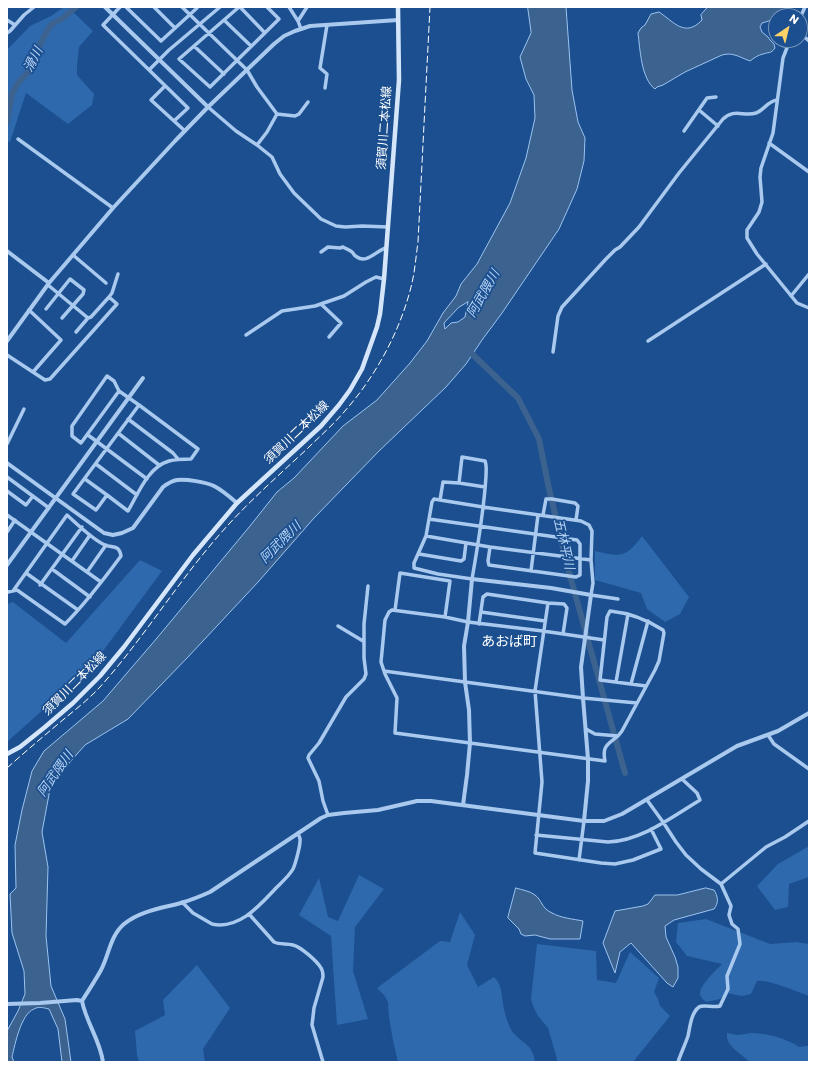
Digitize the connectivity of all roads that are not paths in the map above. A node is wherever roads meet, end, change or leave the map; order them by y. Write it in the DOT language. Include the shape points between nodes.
graph roads {
  1 [pos="34,7"];
  2 [pos="105,7"];
  3 [pos="120,7"];
  4 [pos="126,7"];
  5 [pos="154,7"];
  6 [pos="182,7"];
  7 [pos="196,7"];
  8 [pos="220,7"];
  9 [pos="240,7"];
  10 [pos="267,7"];
  11 [pos="289,7"];
  12 [pos="307,7"];
  13 [pos="398,7"];
  14 [pos="113,15"];
  15 [pos="190,15"];
  16 [pos="7,20"];
  17 [pos="224,20"];
  18 [pos="298,20"];
  19 [pos="398,20"];
  20 [pos="199,24"];
  21 [pos="15,25"];
  22 [pos="327,25"];
  23 [pos="176,28"];
  24 [pos="301,28"];
  25 [pos="7,33"];
  26 [pos="209,33"];
  27 [pos="265,33"];
  28 [pos="194,46"];
  29 [pos="251,46"];
  30 [pos="787,48"];
  31 [pos="159,59"];
  32 [pos="237,60"];
  33 [pos="149,70"];
  34 [pos="247,70"];
  35 [pos="224,74"];
  36 [pos="165,86"];
  37 [pos="325,88"];
  38 [pos="716,97"];
  39 [pos="777,100"];
  40 [pos="308,102"];
  41 [pos="208,107"];
  42 [pos="698,110"];
  43 [pos="277,114"];
  44 [pos="174,121"];
  45 [pos="718,126"];
  46 [pos="185,131"];
  47 [pos="684,131"];
  48 [pos="18,139"];
  49 [pos="770,143"];
  50 [pos="256,145"];
  51 [pos="809,172"];
  52 [pos="113,208"];
  53 [pos="388,228"];
  54 [pos="386,248"];
  55 [pos="7,251"];
  56 [pos="321,252"];
  57 [pos="73,255"];
  58 [pos="766,264"];
  59 [pos="118,274"];
  60 [pos="809,274"];
  61 [pos="384,279"];
  62 [pos="106,283"];
  63 [pos="49,284"];
  64 [pos="59,294"];
  65 [pos="791,296"];
  66 [pos="109,297"];
  67 [pos="321,304"];
  68 [pos="73,305"];
  69 [pos="809,308"];
  70 [pos="46,309"];
  71 [pos="29,310"];
  72 [pos="62,318"];
  73 [pos="88,318"];
  74 [pos="76,332"];
  75 [pos="246,335"];
  76 [pos="329,337"];
  77 [pos="7,341"];
  78 [pos="648,342"];
  79 [pos="553,352"];
  80 [pos="7,356"];
  81 [pos="33,372"];
  82 [pos="143,378"];
  83 [pos="119,391"];
  84 [pos="128,398"];
  85 [pos="139,405"];
  86 [pos="24,409"];
  87 [pos="128,419"];
  88 [pos="118,433"];
  89 [pos="88,435"];
  90 [pos="97,442"];
  91 [pos="7,444"];
  92 [pos="107,449"];
  93 [pos="178,459"];
  94 [pos="7,463"];
  95 [pos="96,464"];
  96 [pos="159,465"];
  97 [pos="7,477"];
  98 [pos="85,479"];
  99 [pos="147,479"];
  100 [pos="459,483"];
  101 [pos="485,487"];
  102 [pos="7,491"];
  103 [pos="107,495"];
  104 [pos="137,495"];
  105 [pos="33,496"];
  106 [pos="56,498"];
  107 [pos="440,500"];
  108 [pos="237,503"];
  109 [pos="483,507"];
  110 [pos="49,508"];
  111 [pos="7,515"];
  112 [pos="538,515"];
  113 [pos="543,515"];
  114 [pos="430,519"];
  115 [pos="15,520"];
  116 [pos="576,520"];
  117 [pos="480,526"];
  118 [pos="82,527"];
  119 [pos="7,532"];
  120 [pos="31,532"];
  121 [pos="536,534"];
  122 [pos="90,535"];
  123 [pos="426,536"];
  124 [pos="466,543"];
  125 [pos="46,544"];
  126 [pos="106,545"];
  127 [pos="478,545"];
  128 [pos="490,547"];
  129 [pos="533,553"];
  130 [pos="62,554"];
  131 [pos="419,554"];
  132 [pos="580,558"];
  133 [pos="591,560"];
  134 [pos="72,561"];
  135 [pos="7,565"];
  136 [pos="52,569"];
  137 [pos="531,571"];
  138 [pos="87,572"];
  139 [pos="26,573"];
  140 [pos="472,579"];
  141 [pos="101,582"];
  142 [pos="40,585"];
  143 [pos="368,586"];
  144 [pos="13,591"];
  145 [pos="7,592"];
  146 [pos="591,595"];
  147 [pos="90,596"];
  148 [pos="618,599"];
  149 [pos="548,603"];
  150 [pos="78,610"];
  151 [pos="395,610"];
  152 [pos="481,612"];
  153 [pos="628,614"];
  154 [pos="445,617"];
  155 [pos="545,621"];
  156 [pos="648,621"];
  157 [pos="468,622"];
  158 [pos="480,624"];
  159 [pos="338,626"];
  160 [pos="543,631"];
  161 [pos="563,634"];
  162 [pos="585,638"];
  163 [pos="604,640"];
  164 [pos="363,641"];
  165 [pos="384,670"];
  166 [pos="465,682"];
  167 [pos="616,682"];
  168 [pos="631,684"];
  169 [pos="646,686"];
  170 [pos="535,691"];
  171 [pos="583,698"];
  172 [pos="637,703"];
  173 [pos="809,713"];
  174 [pos="586,729"];
  175 [pos="768,735"];
  176 [pos="618,736"];
  177 [pos="470,743"];
  178 [pos="540,752"];
  179 [pos="7,754"];
  180 [pos="588,760"];
  181 [pos="809,770"];
  182 [pos="682,779"];
  183 [pos="647,800"];
  184 [pos="463,805"];
  185 [pos="328,815"];
  186 [pos="538,816"];
  187 [pos="584,821"];
  188 [pos="809,821"];
  189 [pos="663,822"];
  190 [pos="651,830"];
  191 [pos="298,833"];
  192 [pos="536,835"];
  193 [pos="582,840"];
  194 [pos="579,860"];
  195 [pos="721,884"];
  196 [pos="182,902"];
  197 [pos="249,914"];
  198 [pos="82,1001"];
  199 [pos="7,1004"];
  200 [pos="103,1062"];
  201 [pos="323,1062"];
  202 [pos="678,1062"];
  1 -- 21 [label="street"];
  2 -- 14 [label="street"];
  3 -- 14 [label="street"];
  4 -- 23 [label="street" via="161,41"];
  5 -- 23 [label="street"];
  6 -- 15 [label="street"];
  7 -- 15 [label="street" via="198,8"];
  8 -- 20 [label="street"];
  9 -- 17 [label="street"];
  9 -- 27 [label="street"];
  10 -- 27 [label="street" via="279,19"];
  11 -- 18 [label="street"];
  12 -- 18 [label="street"];
  13 -- 19 [label="main road, 須賀川二本松線"];
  14 -- 31 [label="street"];
  14 -- 33 [label="street" via="103,25"];
  15 -- 20 [label="street"];
  15 -- 23 [label="street"];
  16 -- 21 [label="street"];
  17 -- 26 [label="street"];
  17 -- 29 [label="street"];
  18 -- 24 [label="street"];
  19 -- 22 [label="street"];
  19 -- 53 [label="main road, 須賀川二本松線" via="399,80"];
  20 -- 26 [label="street"];
  20 -- 31 [label="street"];
  21 -- 25 [label="street"];
  22 -- 24 [label="street"];
  22 -- 37 [label="street" via="320,68 327,74"];
  24 -- 34 [label="street" via="284,36"];
  26 -- 28 [label="street"];
  26 -- 32 [label="street"];
  27 -- 29 [label="street"];
  28 -- 35 [label="street"];
  28 -- 35 [label="street" via="179,59 210,87"];
  29 -- 32 [label="street"];
  30 -- 39 [label="street"];
  31 -- 33 [label="street"];
  31 -- 41 [label="street"];
  32 -- 34 [label="street"];
  32 -- 35 [label="street"];
  33 -- 36 [label="street"];
  34 -- 41 [label="street"];
  34 -- 43 [label="street"];
  36 -- 44 [label="street" via="152,100"];
  36 -- 44 [label="street" via="188,108"];
  38 -- 42 [label="street" via="707,98"];
  39 -- 45 [label="street" via="771,101 754,114 728,115"];
  39 -- 49 [label="street"];
  40 -- 43 [label="street" via="295,116"];
  41 -- 46 [label="street"];
  41 -- 50 [label="street"];
  42 -- 45 [label="street"];
  42 -- 47 [label="street"];
  43 -- 50 [label="street"];
  44 -- 46 [label="street"];
  45 -- 79 [label="street" via="639,227 562,307 558,316"];
  46 -- 52 [label="street"];
  48 -- 52 [label="street"];
  49 -- 51 [label="street"];
  49 -- 58 [label="street" via="761,168 762,202 746,233 757,254"];
  50 -- 53 [label="street" via="272,157 280,174 294,193 321,219 336,226"];
  52 -- 57 [label="street"];
  53 -- 54 [label="main road, 須賀川二本松線"];
  54 -- 56 [label="street" via="369,258 359,259 343,248 328,246"];
  54 -- 61 [label="main road, 須賀川二本松線"];
  55 -- 63 [label="street"];
  57 -- 62 [label="street"];
  57 -- 63 [label="street"];
  58 -- 65 [label="street"];
  58 -- 78 [label="street"];
  59 -- 66 [label="street"];
  60 -- 65 [label="street"];
  61 -- 67 [label="street" via="376,277 344,296"];
  61 -- 108 [label="main road, 須賀川二本松線" via="377,327 362,369 350,390 331,416"];
  63 -- 64 [label="street"];
  63 -- 71 [label="street"];
  64 -- 68 [label="street"];
  64 -- 68 [label="street" via="70,279 84,290"];
  64 -- 70 [label="street"];
  65 -- 69 [label="street" via="797,303"];
  66 -- 73 [label="street"];
  66 -- 81 [label="street" via="117,304 50,379 45,380"];
  67 -- 75 [label="street" via="282,311"];
  67 -- 76 [label="street" via="341,323"];
  68 -- 72 [label="street"];
  68 -- 73 [label="street"];
  71 -- 77 [label="street"];
  71 -- 81 [label="street" via="61,340"];
  73 -- 74 [label="street"];
  80 -- 81 [label="street"];
  82 -- 84 [label="street"];
  83 -- 84 [label="street"];
  83 -- 89 [label="street"];
  83 -- 89 [label="street" via="114,381 107,376 72,426 72,436 81,443"];
  84 -- 85 [label="street"];
  84 -- 90 [label="street"];
  85 -- 87 [label="street"];
  85 -- 93 [label="street" via="198,450 191,459"];
  86 -- 91 [label="street"];
  87 -- 88 [label="street"];
  87 -- 93 [label="street"];
  88 -- 92 [label="street"];
  88 -- 96 [label="street"];
  89 -- 90 [label="street"];
  90 -- 92 [label="street"];
  90 -- 106 [label="street"];
  92 -- 95 [label="street"];
  92 -- 99 [label="street"];
  93 -- 96 [label="street"];
  94 -- 106 [label="street"];
  95 -- 98 [label="street"];
  95 -- 104 [label="street"];
  96 -- 99 [label="street"];
  97 -- 105 [label="street"];
  98 -- 103 [label="street"];
  98 -- 103 [label="street" via="73,494 96,510"];
  99 -- 104 [label="street"];
  100 -- 101 [label="street"];
  100 -- 101 [label="street" via="462,459 465,457 485,461"];
  100 -- 107 [label="street" via="443,482"];
  101 -- 109 [label="street"];
  102 -- 105 [label="street" via="26,505"];
  103 -- 104 [label="street" via="128,511"];
  105 -- 110 [label="street"];
  106 -- 108 [label="street" via="104,533 113,535 133,528 163,487 176,480 214,486"];
  106 -- 110 [label="street"];
  107 -- 109 [label="street"];
  107 -- 114 [label="street" via="432,500"];
  108 -- 179 [label="main road, 須賀川二本松線" via="193,555 100,676 46,727"];
  109 -- 112 [label="street"];
  109 -- 117 [label="street"];
  110 -- 120 [label="street"];
  111 -- 115 [label="street"];
  112 -- 113 [label="street"];
  112 -- 121 [label="street"];
  113 -- 116 [label="street"];
  113 -- 116 [label="street" via="546,499 552,499 577,504"];
  114 -- 117 [label="street"];
  114 -- 123 [label="street"];
  115 -- 119 [label="street"];
  115 -- 120 [label="street"];
  116 -- 133 [label="street" via="585,522 592,531"];
  117 -- 121 [label="street"];
  117 -- 127 [label="street"];
  118 -- 122 [label="street"];
  118 -- 125 [label="street" via="67,515"];
  118 -- 130 [label="street"];
  120 -- 125 [label="street"];
  120 -- 135 [label="street"];
  121 -- 129 [label="street"];
  121 -- 132 [label="street" via="577,540 580,544"];
  122 -- 126 [label="street"];
  122 -- 134 [label="street"];
  123 -- 124 [label="street"];
  123 -- 131 [label="street"];
  124 -- 127 [label="street"];
  124 -- 131 [label="street" via="464,559 460,561"];
  125 -- 130 [label="street"];
  125 -- 139 [label="street"];
  126 -- 138 [label="street"];
  126 -- 141 [label="street" via="114,546 120,551 121,556"];
  127 -- 128 [label="street"];
  127 -- 140 [label="street"];
  128 -- 129 [label="street"];
  128 -- 137 [label="street" via="489,565"];
  129 -- 132 [label="street"];
  129 -- 137 [label="street"];
  130 -- 134 [label="street"];
  130 -- 136 [label="street"];
  131 -- 140 [label="street" via="413,565 415,569"];
  132 -- 133 [label="street"];
  132 -- 137 [label="street" via="580,574 576,577"];
  133 -- 146 [label="street"];
  134 -- 138 [label="street"];
  136 -- 142 [label="street"];
  136 -- 147 [label="street"];
  138 -- 141 [label="street"];
  139 -- 142 [label="street"];
  139 -- 144 [label="street"];
  140 -- 146 [label="street"];
  140 -- 157 [label="street"];
  141 -- 147 [label="street"];
  142 -- 150 [label="street"];
  143 -- 164 [label="street"];
  144 -- 145 [label="street"];
  144 -- 150 [label="street" via="17,590 65,624"];
  146 -- 148 [label="street"];
  146 -- 162 [label="street"];
  147 -- 150 [label="street"];
  149 -- 152 [label="street" via="487,594 483,597"];
  149 -- 155 [label="street"];
  149 -- 161 [label="street" via="564,604 567,608"];
  151 -- 154 [label="street"];
  151 -- 154 [label="street" via="400,573 450,581"];
  151 -- 165 [label="street" via="388,612 385,620 381,662"];
  152 -- 155 [label="street"];
  152 -- 158 [label="street"];
  153 -- 156 [label="street"];
  153 -- 163 [label="street" via="610,611"];
  153 -- 167 [label="street"];
  154 -- 157 [label="street"];
  155 -- 160 [label="street"];
  156 -- 168 [label="street"];
  156 -- 169 [label="street" via="664,633 657,666"];
  157 -- 158 [label="street"];
  157 -- 166 [label="street" via="464,646"];
  158 -- 160 [label="street"];
  159 -- 164 [label="street"];
  160 -- 161 [label="street"];
  160 -- 170 [label="street"];
  161 -- 162 [label="street"];
  162 -- 163 [label="street"];
  162 -- 171 [label="street" via="581,667"];
  163 -- 167 [label="street" via="600,680"];
  164 -- 185 [label="street" via="366,674 364,679 346,697 308,758 319,781"];
  165 -- 166 [label="street"];
  165 -- 177 [label="street" via="397,698 395,733"];
  166 -- 170 [label="street"];
  166 -- 177 [label="street"];
  167 -- 168 [label="street"];
  168 -- 169 [label="street"];
  169 -- 172 [label="street"];
  170 -- 171 [label="street"];
  170 -- 178 [label="street"];
  171 -- 172 [label="street"];
  171 -- 174 [label="street"];
  172 -- 176 [label="street"];
  173 -- 175 [label="street"];
  174 -- 176 [label="street" via="595,734"];
  174 -- 180 [label="street"];
  175 -- 181 [label="street" via="774,744"];
  175 -- 182 [label="street" via="737,746"];
  176 -- 180 [label="street" via="606,746 605,761"];
  177 -- 178 [label="street"];
  177 -- 184 [label="street"];
  178 -- 180 [label="street"];
  178 -- 186 [label="street" via="542,782"];
  180 -- 187 [label="street"];
  182 -- 183 [label="street"];
  182 -- 189 [label="street" via="697,793 700,800"];
  183 -- 187 [label="street" via="604,821"];
  183 -- 189 [label="street"];
  184 -- 185 [label="street" via="417,801 378,810"];
  184 -- 186 [label="street"];
  185 -- 191 [label="street"];
  186 -- 187 [label="street"];
  186 -- 192 [label="street"];
  187 -- 193 [label="street"];
  188 -- 195 [label="street" via="766,847"];
  189 -- 190 [label="street"];
  189 -- 195 [label="street" via="686,855"];
  190 -- 193 [label="street" via="623,841"];
  190 -- 194 [label="street" via="661,849 615,864"];
  191 -- 196 [label="street" via="210,892"];
  191 -- 197 [label="street" via="300,839 292,870"];
  192 -- 193 [label="street"];
  192 -- 194 [label="street" via="534,853"];
  193 -- 194 [label="street"];
  195 -- 202 [label="street" via="731,906 729,915 732,924 738,929 740,944 727,976 728,989 720,1006 698,1008"];
  196 -- 197 [label="street" via="193,913 215,925 232,923"];
  196 -- 198 [label="street" via="147,912 124,924 111,943 100,971"];
  197 -- 201 [label="street" via="274,942 300,948 321,967 323,977 312,1025"];
  198 -- 199 [label="street"];
  198 -- 200 [label="street"];
}
